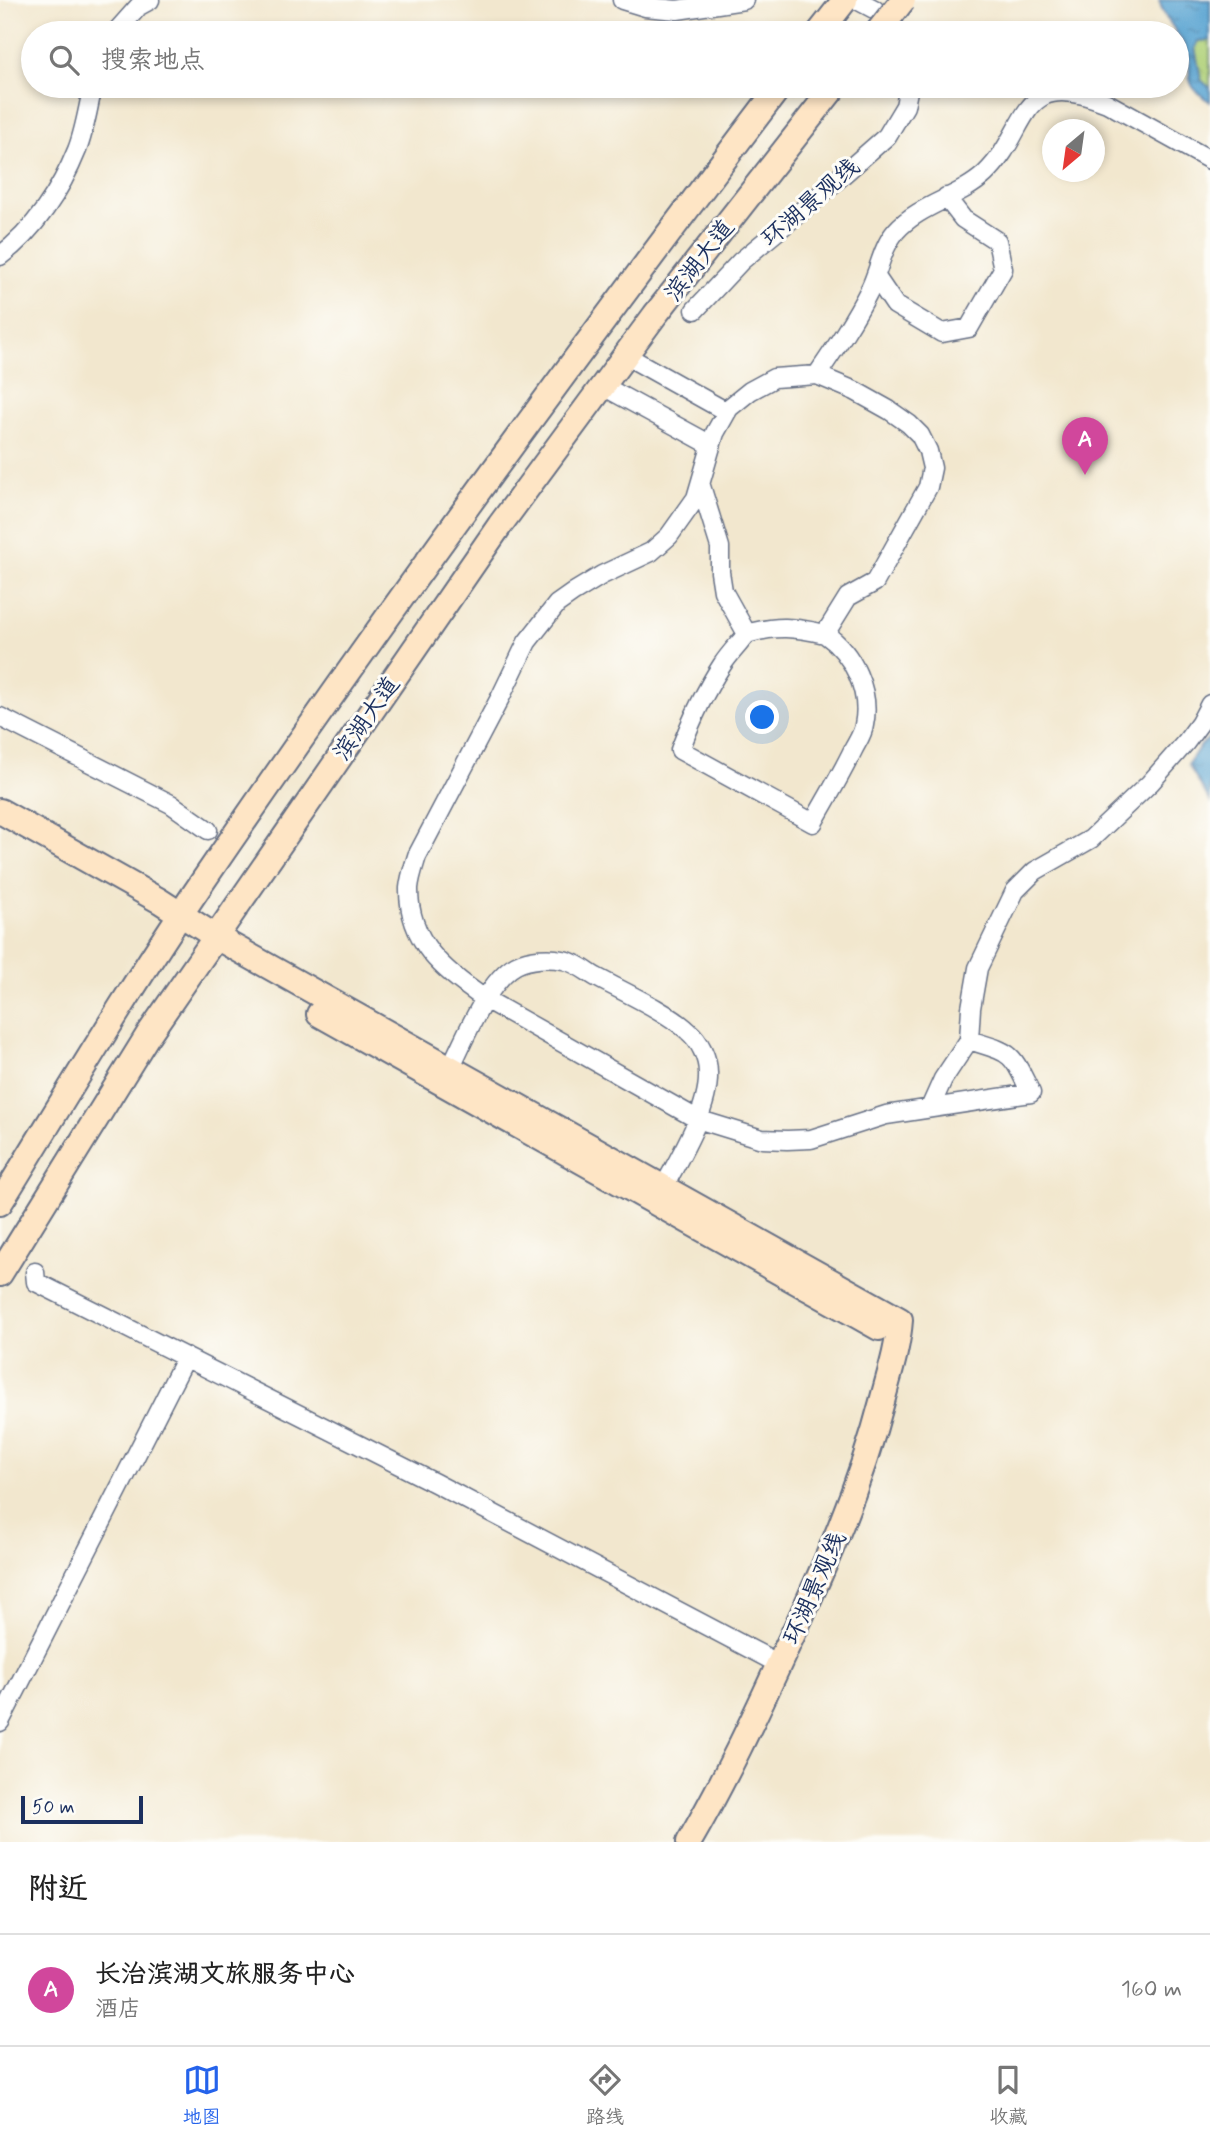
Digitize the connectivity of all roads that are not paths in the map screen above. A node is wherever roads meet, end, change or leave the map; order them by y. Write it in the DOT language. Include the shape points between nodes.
graph roads {
  1 [pos="150,0"];
  2 [pos="622,0"];
  3 [pos="744,0"];
  4 [pos="845,0"];
  5 [pos="857,0"];
  6 [pos="903,0"];
  7 [pos="126,21"];
  8 [pos="829,21"];
  9 [pos="886,21"];
  10 [pos="887,21"];
  11 [pos="90,98"];
  12 [pos="771,98"];
  13 [pos="826,98"];
  14 [pos="907,98"];
  15 [pos="1040,98"];
  16 [pos="1093,98"];
  17 [pos="1210,160"];
  18 [pos="947,197"];
  19 [pos="0,256"];
  20 [pos="876,276"];
  21 [pos="695,310"];
  22 [pos="625,355"];
  23 [pos="817,375"];
  24 [pos="603,386"];
  25 [pos="727,412"];
  26 [pos="711,445"];
  27 [pos="701,486"];
  28 [pos="747,634"];
  29 [pos="825,634"];
  30 [pos="1210,704"];
  31 [pos="0,717"];
  32 [pos="0,811"];
  33 [pos="0,830"];
  34 [pos="208,830"];
  35 [pos="177,922"];
  36 [pos="211,944"];
  37 [pos="485,999"];
  38 [pos="969,1040"];
  39 [pos="447,1075"];
  40 [pos="930,1108"];
  41 [pos="697,1119"];
  42 [pos="660,1195"];
  43 [pos="0,1203"];
  44 [pos="35,1272"];
  45 [pos="0,1274"];
  46 [pos="186,1357"];
  47 [pos="779,1664"];
  48 [pos="0,1722"];
  49 [pos="689,1842"];
  1 -- 7 [label="street"];
  2 -- 3 [label="street" via="677,10"];
  4 -- 8 [label="main road"];
  5 -- 10 [label="street"];
  6 -- 9 [label="main road, bridge"];
  11 -- 19 [label="street" via="78,148 61,184 37,220"];
  12 -- 35 [label="main road, 滨湖大道" via="384,621"];
  13 -- 22 [label="main road, 滨湖大道"];
  14 -- 21 [label="street, 环湖景观线" via="887,136 741,261"];
  15 -- 18 [label="street" via="1021,117 984,175"];
  16 -- 17 [label="street"];
  18 -- 20 [label="street" via="896,230"];
  18 -- 20 [label="street" via="963,219 997,242 1003,269 969,328 942,333 895,305"];
  20 -- 23 [label="street"];
  22 -- 24 [label="main road, 滨湖大道"];
  22 -- 25 [label="street"];
  23 -- 25 [label="street" via="774,378 750,391"];
  23 -- 29 [label="street" via="855,391 909,424 920,435 932,468 928,487 875,582 848,597"];
  24 -- 26 [label="street"];
  24 -- 36 [label="main road, 滨湖大道" via="500,525"];
  25 -- 26 [label="street"];
  26 -- 27 [label="street"];
  27 -- 28 [label="street" via="720,547 723,591"];
  27 -- 37 [label="street" via="669,536 651,552 574,592 539,626 416,856 409,885 418,932 454,978"];
  28 -- 29 [label="street" via="771,627"];
  28 -- 29 [label="street" via="712,682 680,750 813,822 864,727 866,706 854,667"];
  30 -- 38 [label="street" via="1186,742 1150,783 1091,839 1035,871 1014,891 978,968"];
  31 -- 34 [label="street" via="171,804"];
  32 -- 35 [label="main road"];
  33 -- 35 [label="main road"];
  35 -- 36 [label="main road"];
  35 -- 43 [label="main road, 滨湖大道"];
  36 -- 39 [label="main road"];
  36 -- 45 [label="main road, 滨湖大道" via="148,1035"];
  37 -- 39 [label="street"];
  37 -- 41 [label="street"];
  37 -- 41 [label="street" via="516,965 543,958 566,960 665,1015 689,1031 704,1052 706,1095"];
  38 -- 40 [label="street"];
  38 -- 40 [label="street" via="1003,1050 1016,1061 1031,1093"];
  39 -- 42 [label="main road"];
  40 -- 41 [label="street" via="886,1115 811,1139 762,1139"];
  41 -- 42 [label="street"];
  42 -- 47 [label="main road, 环湖景观线" via="899,1329 857,1486"];
  44 -- 46 [label="street" via="36,1282"];
  46 -- 47 [label="street"];
  46 -- 48 [label="street"];
  47 -- 49 [label="main road, 环湖景观线"];
}
